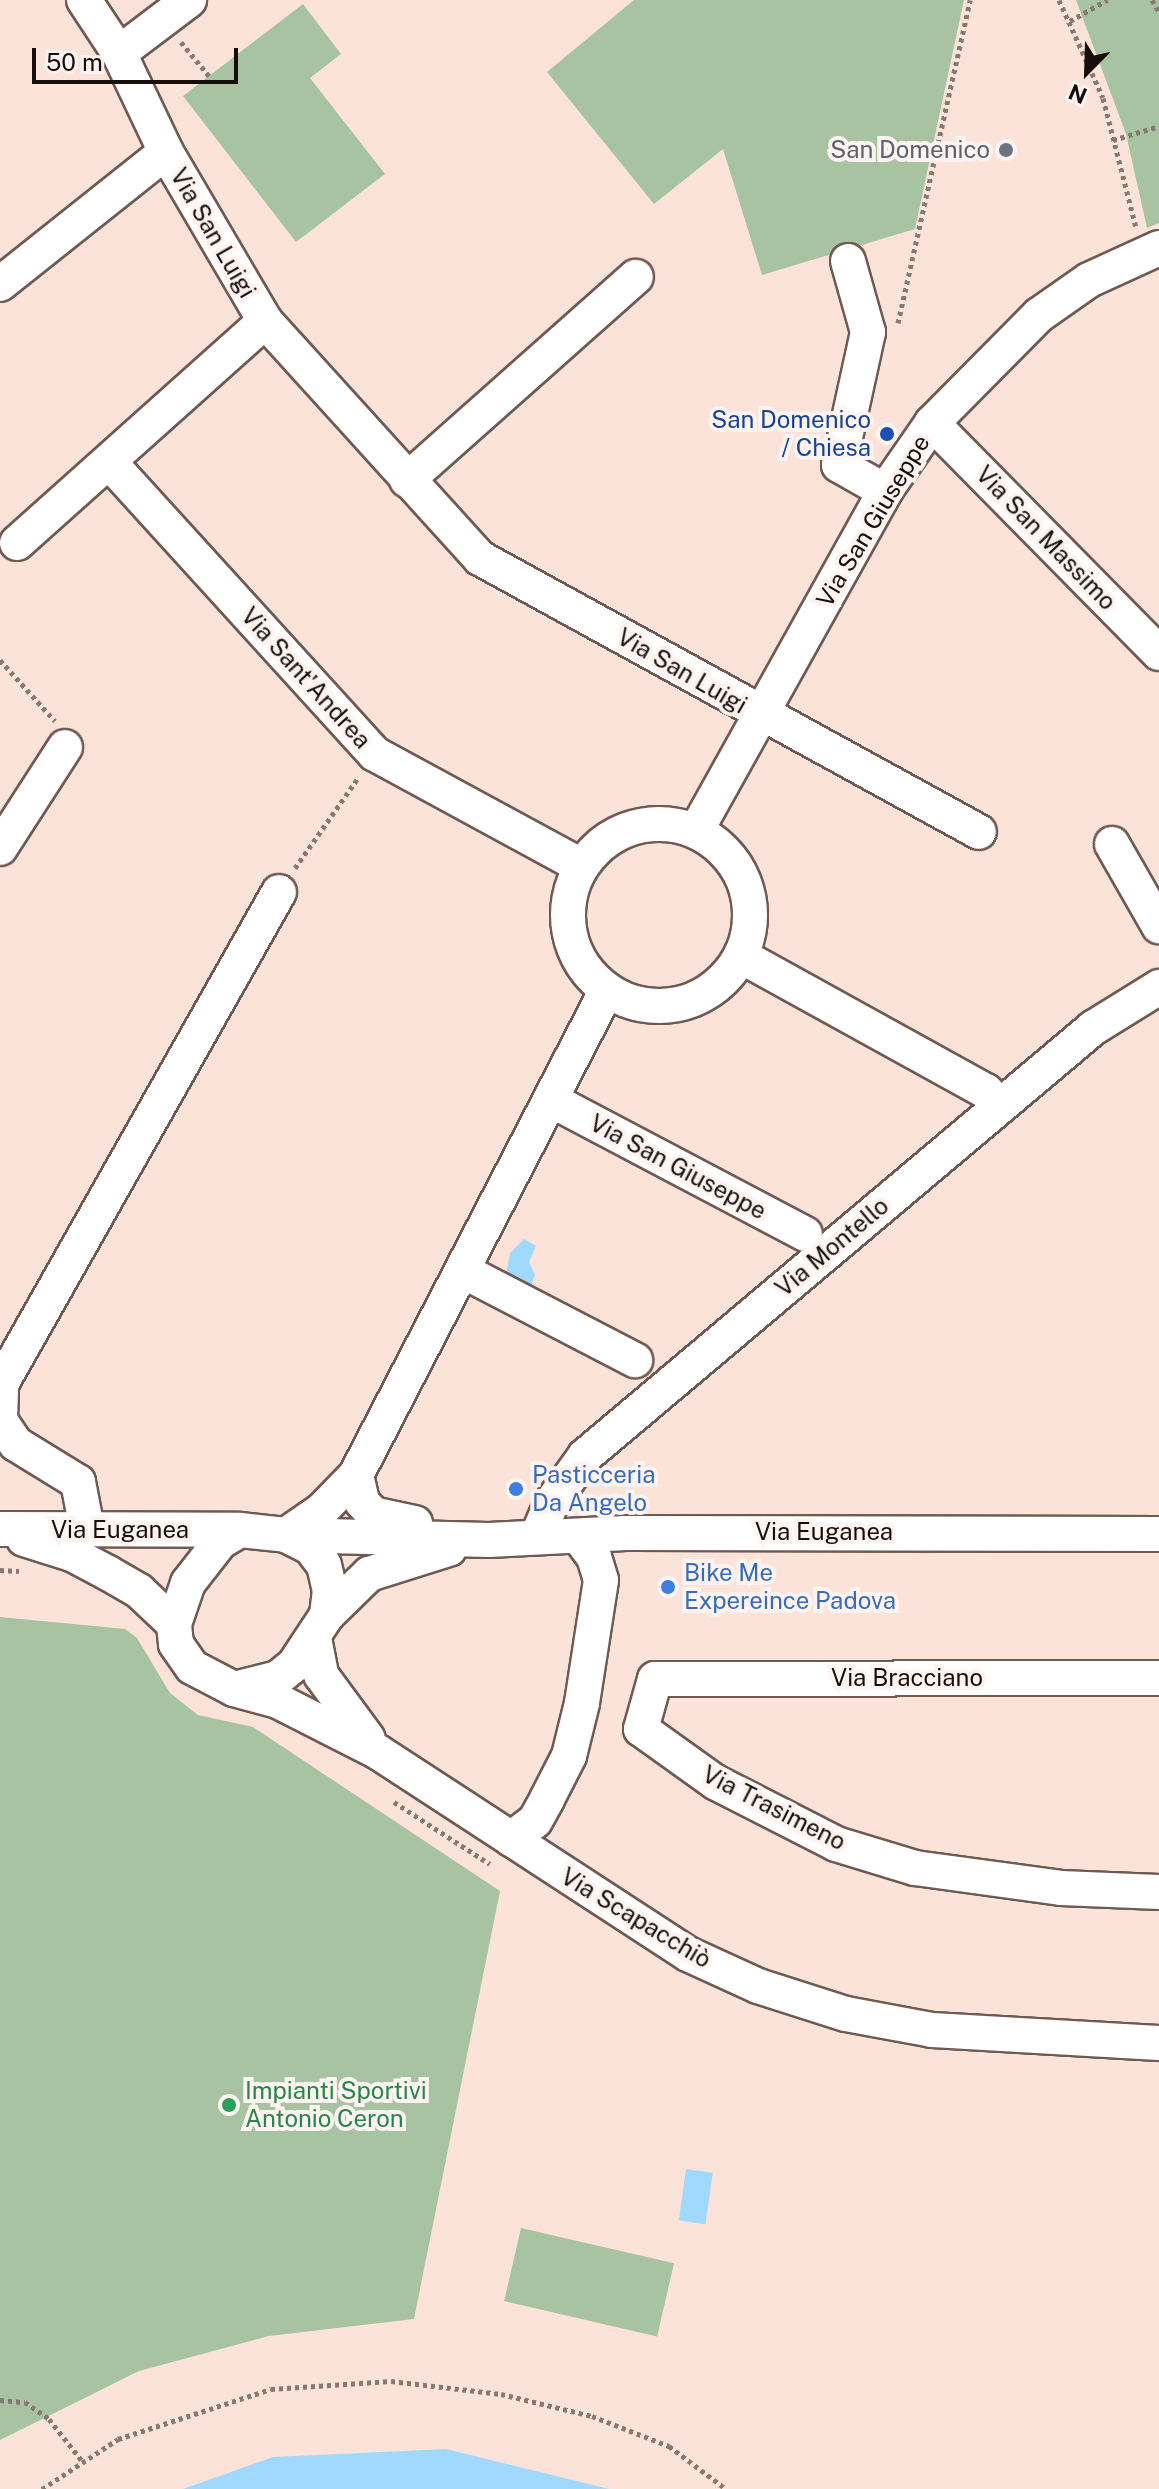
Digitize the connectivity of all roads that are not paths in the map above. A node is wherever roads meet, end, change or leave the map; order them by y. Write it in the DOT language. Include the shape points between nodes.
graph roads {
  1 [pos="84,0"];
  2 [pos="176,10"];
  3 [pos="119,53"];
  4 [pos="166,152"];
  5 [pos="1148,240"];
  6 [pos="848,261"];
  7 [pos="636,277"];
  8 [pos="0,284"];
  9 [pos="265,321"];
  10 [pos="932,423"];
  11 [pos="111,464"];
  12 [pos="407,480"];
  13 [pos="885,491"];
  14 [pos="17,543"];
  15 [pos="1159,653"];
  16 [pos="762,716"];
  17 [pos="65,747"];
  18 [pos="696,831"];
  19 [pos="979,832"];
  20 [pos="1112,844"];
  21 [pos="0,848"];
  22 [pos="581,866"];
  23 [pos="279,892"];
  24 [pos="1155,911"];
  25 [pos="741,956"];
  26 [pos="1159,987"];
  27 [pos="607,990"];
  28 [pos="551,1100"];
  29 [pos="1000,1106"];
  30 [pos="805,1234"];
  31 [pos="463,1271"];
  32 [pos="635,1360"];
  33 [pos="356,1475"];
  34 [pos="0,1529"];
  35 [pos="87,1529"];
  36 [pos="240,1530"];
  37 [pos="1159,1534"];
  38 [pos="0,1535"];
  39 [pos="286,1535"];
  40 [pos="346,1535"];
  41 [pos="537,1537"];
  42 [pos="579,1537"];
  43 [pos="489,1540"];
  44 [pos="323,1615"];
  45 [pos="174,1624"];
  46 [pos="1159,1678"];
  47 [pos="655,1679"];
  48 [pos="234,1689"];
  49 [pos="378,1752"];
  50 [pos="511,1839"];
  51 [pos="1159,1892"];
  52 [pos="1159,2043"];
  1 -- 3 [label="street, Via San Luigi"];
  2 -- 3 [label="street"];
  3 -- 4 [label="street, Via San Luigi"];
  4 -- 8 [label="street"];
  4 -- 9 [label="street, Via San Luigi"];
  5 -- 10 [label="street, Via San Giuseppe" via="1039,315"];
  6 -- 13 [label="street" via="868,332 839,465"];
  7 -- 12 [label="street"];
  9 -- 11 [label="street"];
  9 -- 12 [label="street, Via San Luigi"];
  10 -- 13 [label="street, Via San Giuseppe"];
  10 -- 15 [label="street, Via San Massimo"];
  11 -- 14 [label="street"];
  11 -- 22 [label="street, Via Sant'Andrea" via="375,754"];
  12 -- 16 [label="street, Via San Luigi" via="480,558"];
  13 -- 16 [label="street, Via San Giuseppe"];
  16 -- 18 [label="street, Via San Giuseppe"];
  16 -- 19 [label="street, Via San Luigi"];
  17 -- 21 [label="street"];
  18 -- 22 [label="street" via="671,824 633,828 598,846"];
  18 -- 25 [label="street" via="721,847 739,870 749,898 750,928"];
  20 -- 24 [label="street"];
  22 -- 27 [label="street" via="570,892 573,946 587,971"];
  23 -- 35 [label="street" via="1,1384 0,1420 16,1444 78,1482"];
  25 -- 27 [label="street" via="723,981 697,998 667,1006 636,1003"];
  25 -- 29 [label="street" via="986,1091"];
  26 -- 29 [label="street, Via Montello" via="1093,1028"];
  27 -- 28 [label="street"];
  28 -- 30 [label="street, Via San Giuseppe"];
  28 -- 31 [label="street"];
  29 -- 41 [label="street, Via Montello" via="585,1456 552,1502"];
  31 -- 32 [label="street"];
  31 -- 33 [label="street"];
  33 -- 39 [label="street" via="322,1510"];
  33 -- 40 [label="street"];
  33 -- 43 [label="street" via="362,1502 385,1520 423,1523"];
  34 -- 35 [label="street, Via Euganea"];
  35 -- 36 [label="street, Via Euganea"];
  36 -- 39 [label="street, Via Euganea"];
  36 -- 45 [label="street, Via Euganea" via="220,1542 188,1583"];
  37 -- 42 [label="street, Via Euganea" via="813,1531"];
  38 -- 45 [label="street, Via Euganea" via="72,1554 139,1591"];
  39 -- 40 [label="street, Via Euganea"];
  39 -- 44 [label="street, Via Euganea" via="311,1548 324,1565"];
  40 -- 43 [label="street, Via Euganea"];
  40 -- 44 [label="street"];
  41 -- 42 [label="street, Via Euganea"];
  41 -- 43 [label="street, Via Euganea"];
  42 -- 50 [label="street" via="594,1557 601,1580 582,1703 569,1756 547,1799 535,1821"];
  43 -- 44 [label="street, Via Euganea" via="397,1561 369,1574"];
  44 -- 48 [label="street, Via Euganea" via="278,1678"];
  44 -- 49 [label="street, Via Scapacchiò" via="321,1675"];
  45 -- 48 [label="street, Via Euganea" via="176,1644 192,1667"];
  46 -- 47 [label="street, Via Bracciano"];
  47 -- 51 [label="street, Via Trasimeno" via="641,1729 715,1782 836,1844 915,1868 1061,1888"];
  48 -- 49 [label="street, Via Scapacchiò" via="278,1701"];
  49 -- 50 [label="street, Via Scapacchiò"];
  50 -- 52 [label="street, Via Scapacchiò" via="688,1954 758,1986 846,2014 932,2030"];
}
